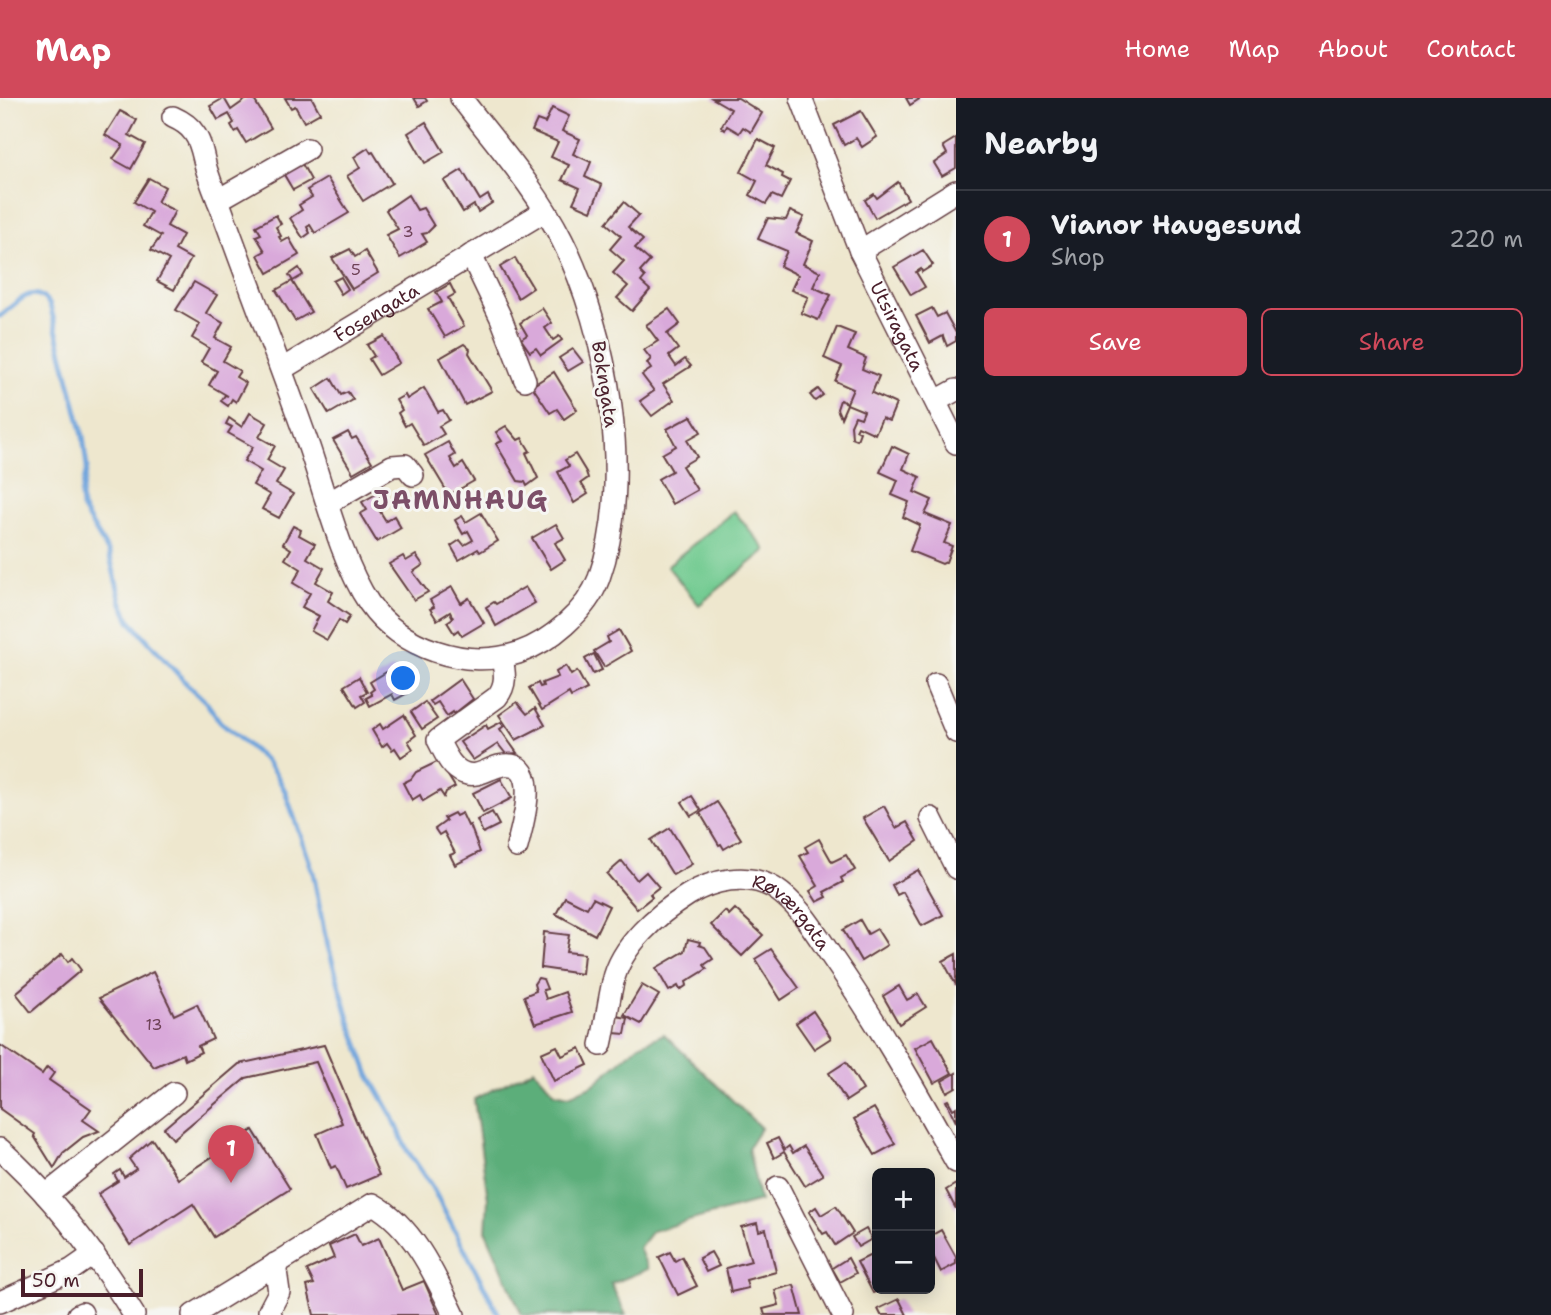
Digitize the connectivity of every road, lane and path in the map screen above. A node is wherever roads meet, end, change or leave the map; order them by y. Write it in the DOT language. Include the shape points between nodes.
graph roads {
  1 [pos="461,98"];
  2 [pos="808,100"];
  3 [pos="173,117"];
  4 [pos="307,149"];
  5 [pos="956,191"];
  6 [pos="218,200"];
  7 [pos="545,211"];
  8 [pos="860,251"];
  9 [pos="471,255"];
  10 [pos="282,369"];
  11 [pos="525,380"];
  12 [pos="956,390"];
  13 [pos="936,401"];
  14 [pos="956,443"];
  15 [pos="413,475"];
  16 [pos="328,503"];
  17 [pos="502,658"];
  18 [pos="936,684"];
  19 [pos="952,718"];
  20 [pos="931,818"];
  21 [pos="517,847"];
  22 [pos="956,869"];
  23 [pos="601,1045"];
  24 [pos="174,1093"];
  25 [pos="0,1149"];
  26 [pos="956,1162"];
  27 [pos="778,1187"];
  28 [pos="46,1195"];
  29 [pos="94,1254"];
  30 [pos="275,1264"];
  31 [pos="7,1306"];
  32 [pos="134,1315"];
  33 [pos="193,1315"];
  34 [pos="271,1315"];
  35 [pos="454,1315"];
  36 [pos="843,1315"];
  1 -- 7 [label="street, Bokngata"];
  2 -- 8 [label="street, Utsiragata"];
  3 -- 6 [label="street, Bokngata" via="198,137"];
  4 -- 6 [label="street"];
  5 -- 8 [label="street"];
  6 -- 10 [label="street, Bokngata"];
  7 -- 9 [label="street, Fosengata"];
  7 -- 17 [label="street, Bokngata" via="586,295 604,361 613,414 610,541 598,582 573,618 524,651"];
  8 -- 13 [label="street, Utsiragata"];
  9 -- 10 [label="street, Fosengata"];
  9 -- 11 [label="street"];
  10 -- 16 [label="street, Bokngata"];
  12 -- 13 [label="street"];
  13 -- 14 [label="street, Utsiragata"];
  15 -- 16 [label="street" via="405,465 392,466"];
  16 -- 17 [label="street, Bokngata" via="370,605 399,634 455,656"];
  17 -- 21 [label="street" via="505,683 498,697 438,740 451,764 464,774 506,765 520,769 528,789"];
  18 -- 19 [label="street"];
  20 -- 22 [label="street"];
  23 -- 26 [label="street, Røværgata" via="619,965 645,930 671,906 702,887 725,880 771,887 804,916 850,982"];
  24 -- 28 [label="street"];
  25 -- 28 [label="street"];
  27 -- 36 [label="street"];
  28 -- 29 [label="street"];
  29 -- 31 [label="street"];
  29 -- 32 [label="street"];
  30 -- 33 [label="street"];
  30 -- 34 [label="street" via="279,1292"];
  30 -- 35 [label="street" via="373,1204 389,1213 419,1250"];
}
